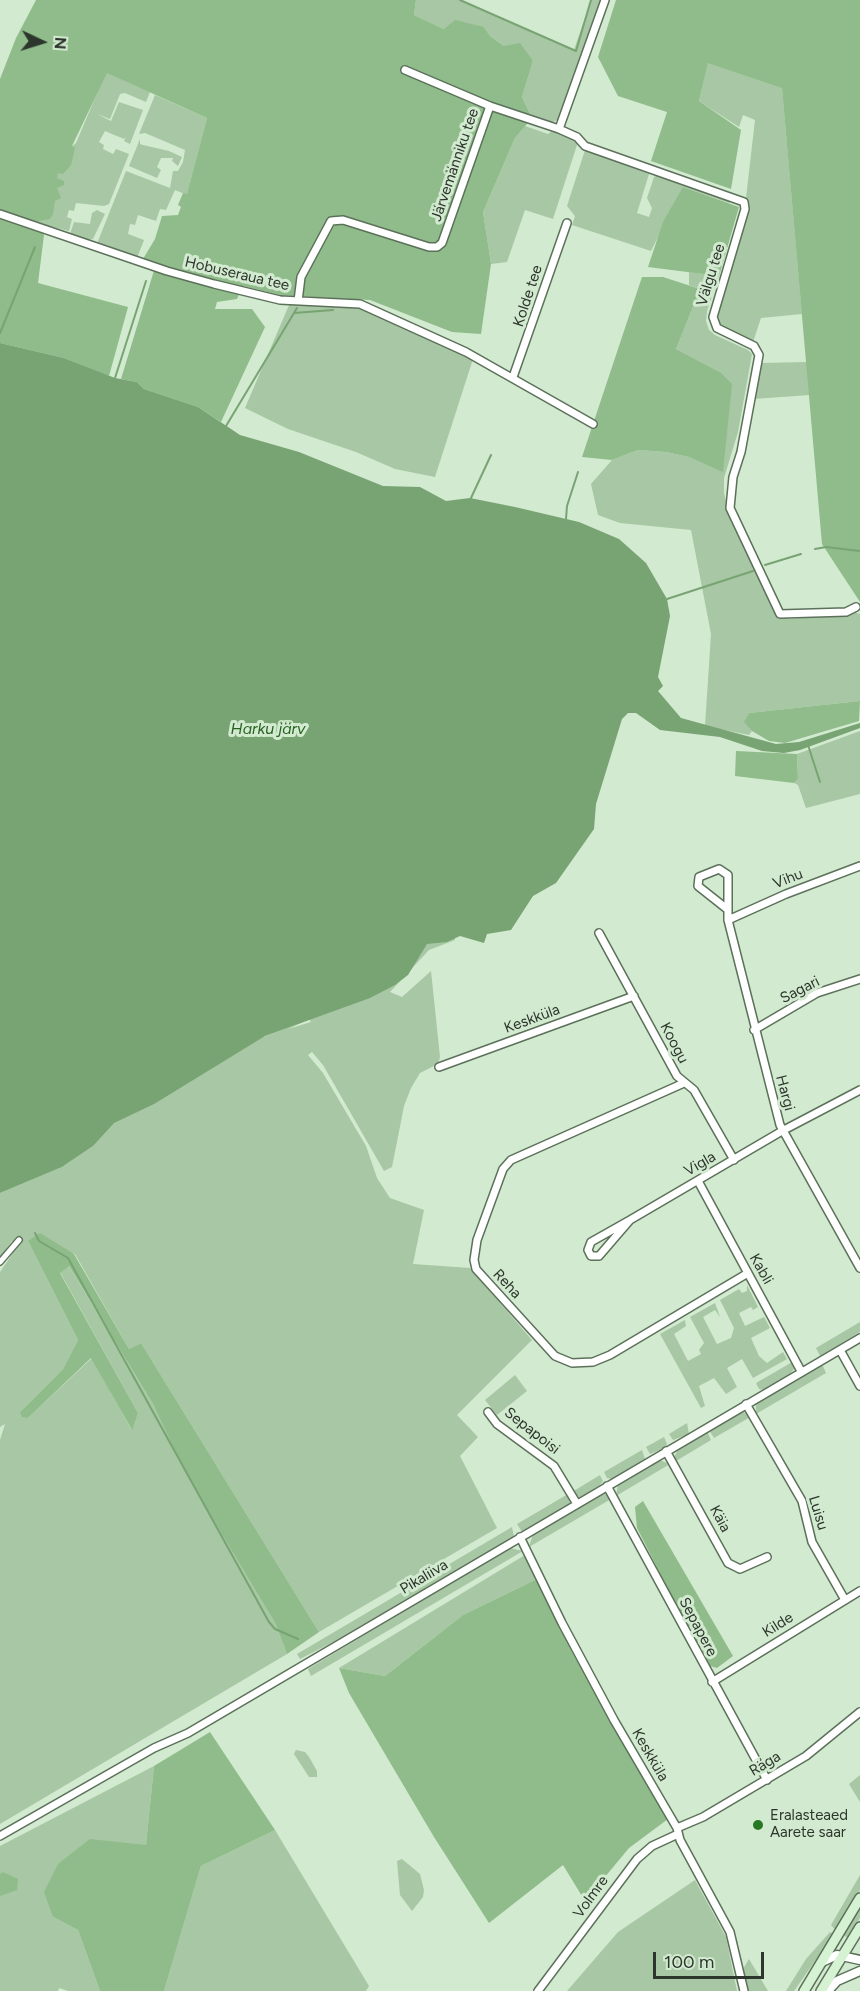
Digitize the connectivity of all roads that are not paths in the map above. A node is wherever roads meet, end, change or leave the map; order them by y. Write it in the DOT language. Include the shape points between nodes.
graph roads {
  1 [pos="605,0"];
  2 [pos="405,70"];
  3 [pos="490,106"];
  4 [pos="559,129"];
  5 [pos="0,214"];
  6 [pos="567,223"];
  7 [pos="298,301"];
  8 [pos="513,377"];
  9 [pos="593,424"];
  10 [pos="856,607"];
  11 [pos="860,866"];
  12 [pos="727,909"];
  13 [pos="728,920"];
  14 [pos="599,933"];
  15 [pos="860,979"];
  16 [pos="634,996"];
  17 [pos="754,1030"];
  18 [pos="439,1067"];
  19 [pos="684,1083"];
  20 [pos="860,1090"];
  21 [pos="782,1131"];
  22 [pos="734,1160"];
  23 [pos="698,1181"];
  24 [pos="630,1220"];
  25 [pos="19,1240"];
  26 [pos="0,1262"];
  27 [pos="860,1268"];
  28 [pos="748,1274"];
  29 [pos="860,1338"];
  30 [pos="840,1350"];
  31 [pos="801,1371"];
  32 [pos="860,1386"];
  33 [pos="746,1404"];
  34 [pos="488,1412"];
  35 [pos="666,1451"];
  36 [pos="607,1486"];
  37 [pos="577,1504"];
  38 [pos="520,1538"];
  39 [pos="767,1557"];
  40 [pos="860,1591"];
  41 [pos="845,1600"];
  42 [pos="712,1682"];
  43 [pos="860,1712"];
  44 [pos="767,1780"];
  45 [pos="678,1831"];
  46 [pos="0,1836"];
  47 [pos="860,1898"];
  48 [pos="860,1927"];
  49 [pos="843,1956"];
  50 [pos="860,1960"];
  51 [pos="824,1961"];
  52 [pos="860,1971"];
  53 [pos="538,1991"];
  54 [pos="744,1991"];
  55 [pos="804,1991"];
  56 [pos="821,1991"];
  57 [pos="828,1991"];
  1 -- 4 [label="street"];
  2 -- 3 [label="street, Järvemänniku tee"];
  3 -- 4 [label="street, Järvemänniku tee"];
  3 -- 7 [label="street, Järvemänniku tee" via="442,243 429,247 343,220 331,221 301,277"];
  4 -- 10 [label="street, Välgu tee" via="577,137 585,147 744,202 712,317 717,328 754,346 759,356 730,508 780,614 846,612"];
  5 -- 7 [label="street, Hobuseraua tee" via="167,271 280,300"];
  6 -- 8 [label="street, Kolde tee"];
  7 -- 8 [label="street, Hobuseraua tee" via="360,304 432,335"];
  8 -- 9 [label="street, Hobuseraua tee"];
  11 -- 13 [label="street, Vihu"];
  12 -- 12 [label="street, Hargi" via="728,875 719,869 699,877 698,886"];
  12 -- 13 [label="street, Hargi"];
  13 -- 17 [label="street, Hargi"];
  14 -- 16 [label="street, Koogu"];
  15 -- 17 [label="street, Sagari" via="817,993"];
  16 -- 18 [label="street, Keskküla"];
  16 -- 19 [label="street, Koogu"];
  17 -- 21 [label="street, Hargi"];
  19 -- 22 [label="street, Koogu" via="694,1090"];
  19 -- 28 [label="street, Reha" via="511,1160 503,1169 477,1240 476,1269 555,1356 572,1363 593,1362 610,1355"];
  20 -- 21 [label="street, Vigla"];
  21 -- 22 [label="street, Vigla"];
  21 -- 27 [label="street, Hargi"];
  22 -- 23 [label="street, Vigla"];
  23 -- 24 [label="street, Vigla"];
  23 -- 28 [label="street, Kabli"];
  24 -- 24 [label="street, Vigla" via="599,1256 591,1256 591,1242"];
  25 -- 26 [label="street"];
  28 -- 31 [label="street, Kabli"];
  29 -- 30 [label="street, Pikaliiva"];
  30 -- 31 [label="street, Pikaliiva"];
  30 -- 32 [label="street"];
  31 -- 33 [label="street, Pikaliiva"];
  33 -- 35 [label="street, Pikaliiva"];
  33 -- 41 [label="street, Luisu" via="802,1501 812,1542"];
  34 -- 37 [label="street, Sepapoisi" via="497,1424 554,1466"];
  35 -- 36 [label="street, Pikaliiva"];
  35 -- 39 [label="street, Käia" via="728,1563 740,1569"];
  36 -- 37 [label="street, Pikaliiva"];
  36 -- 42 [label="street, Sepapere"];
  37 -- 38 [label="street, Pikaliiva"];
  38 -- 45 [label="street, Keskküla" via="614,1720"];
  38 -- 46 [label="street, Pikaliiva" via="188,1733 154,1748"];
  40 -- 41 [label="street, Kilde"];
  41 -- 42 [label="street, Kilde"];
  42 -- 44 [label="street, Sepapere"];
  43 -- 44 [label="street, Räga" via="806,1756"];
  44 -- 45 [label="street, Räga"];
  45 -- 53 [label="street, Volmre" via="652,1846 631,1866"];
  45 -- 54 [label="street, Keskküla" via="730,1932"];
  47 -- 51 [label="main road"];
  48 -- 49 [label="main road"];
  49 -- 50 [label="street"];
  49 -- 51 [label="street" via="830,1956"];
  49 -- 56 [label="main road"];
  51 -- 55 [label="main road"];
  52 -- 57 [label="street" via="837,1981"];
}
